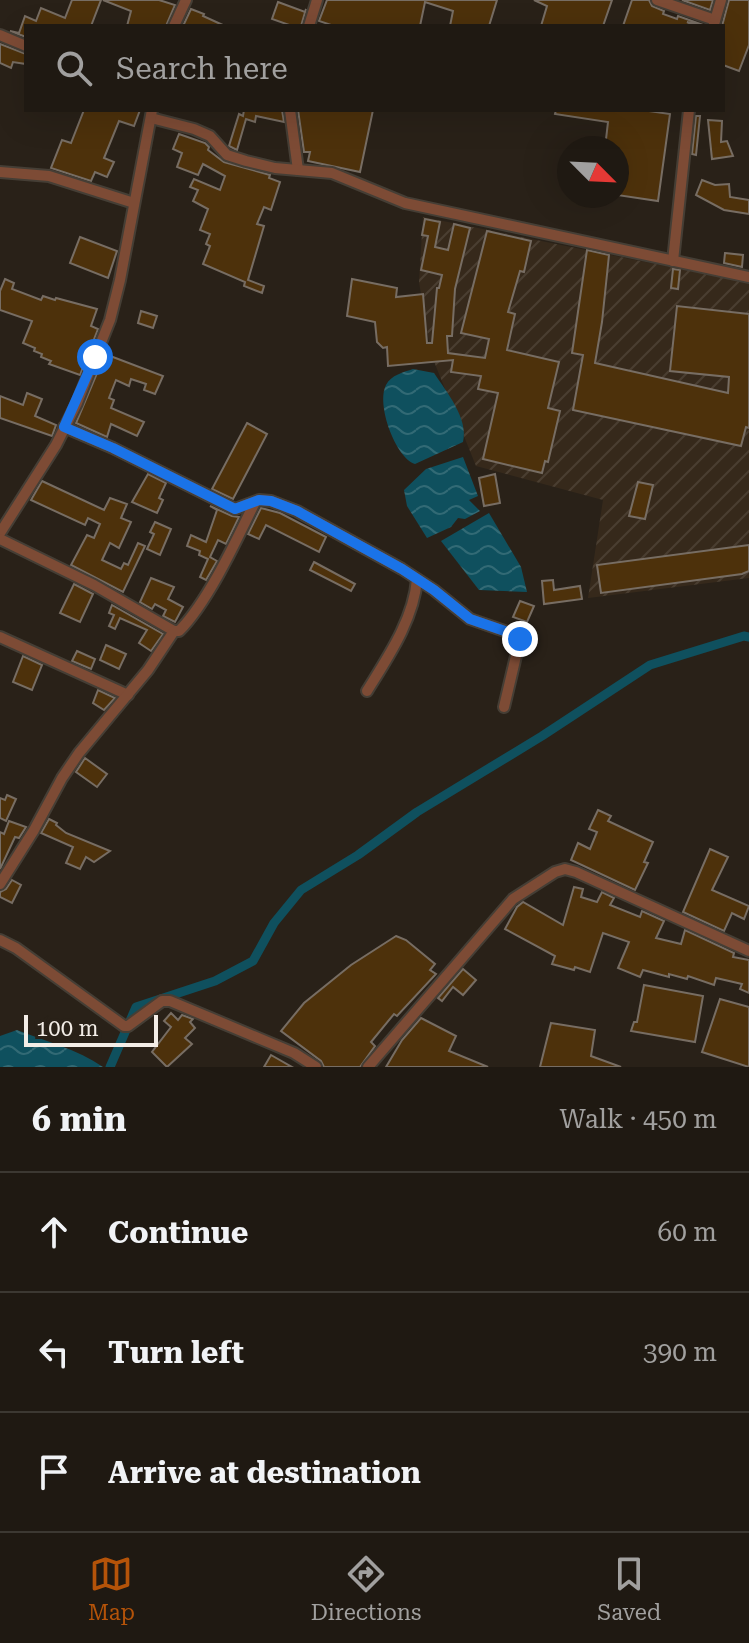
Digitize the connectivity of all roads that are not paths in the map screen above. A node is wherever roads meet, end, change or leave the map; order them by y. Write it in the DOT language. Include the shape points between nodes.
graph roads {
  1 [pos="186,0"];
  2 [pos="317,0"];
  3 [pos="657,0"];
  4 [pos="721,0"];
  5 [pos="714,23"];
  6 [pos="175,24"];
  7 [pos="310,24"];
  8 [pos="0,35"];
  9 [pos="24,45"];
  10 [pos="290,112"];
  11 [pos="689,112"];
  12 [pos="152,114"];
  13 [pos="298,170"];
  14 [pos="0,172"];
  15 [pos="134,203"];
  16 [pos="673,261"];
  17 [pos="749,277"];
  18 [pos="64,427"];
  19 [pos="255,502"];
  20 [pos="0,536"];
  21 [pos="417,579"];
  22 [pos="174,631"];
  23 [pos="0,637"];
  24 [pos="367,691"];
  25 [pos="128,695"];
  26 [pos="504,707"];
  27 [pos="0,884"];
  28 [pos="0,940"];
  29 [pos="749,951"];
  30 [pos="316,1067"];
  31 [pos="368,1067"];
  1 -- 6 [label="street"];
  2 -- 7 [label="street"];
  3 -- 5 [label="street"];
  4 -- 5 [label="street"];
  8 -- 9 [label="street"];
  10 -- 13 [label="street"];
  11 -- 16 [label="street"];
  12 -- 13 [label="street" via="210,136 227,155"];
  12 -- 15 [label="street"];
  13 -- 16 [label="street" via="332,173 405,203"];
  14 -- 15 [label="street" via="49,176"];
  15 -- 18 [label="street" via="110,320"];
  16 -- 17 [label="street"];
  18 -- 19 [label="street" via="235,509"];
  18 -- 20 [label="street"];
  19 -- 21 [label="street" via="271,501 297,511"];
  19 -- 22 [label="street" via="200,604"];
  20 -- 22 [label="street"];
  21 -- 24 [label="street" via="416,596 396,642"];
  21 -- 26 [label="street" via="470,619 520,639"];
  22 -- 25 [label="street"];
  23 -- 25 [label="street"];
  25 -- 27 [label="street" via="62,778"];
  28 -- 30 [label="street" via="124,1026 170,1001"];
  29 -- 31 [label="street" via="576,872 555,872 513,899"];
}
